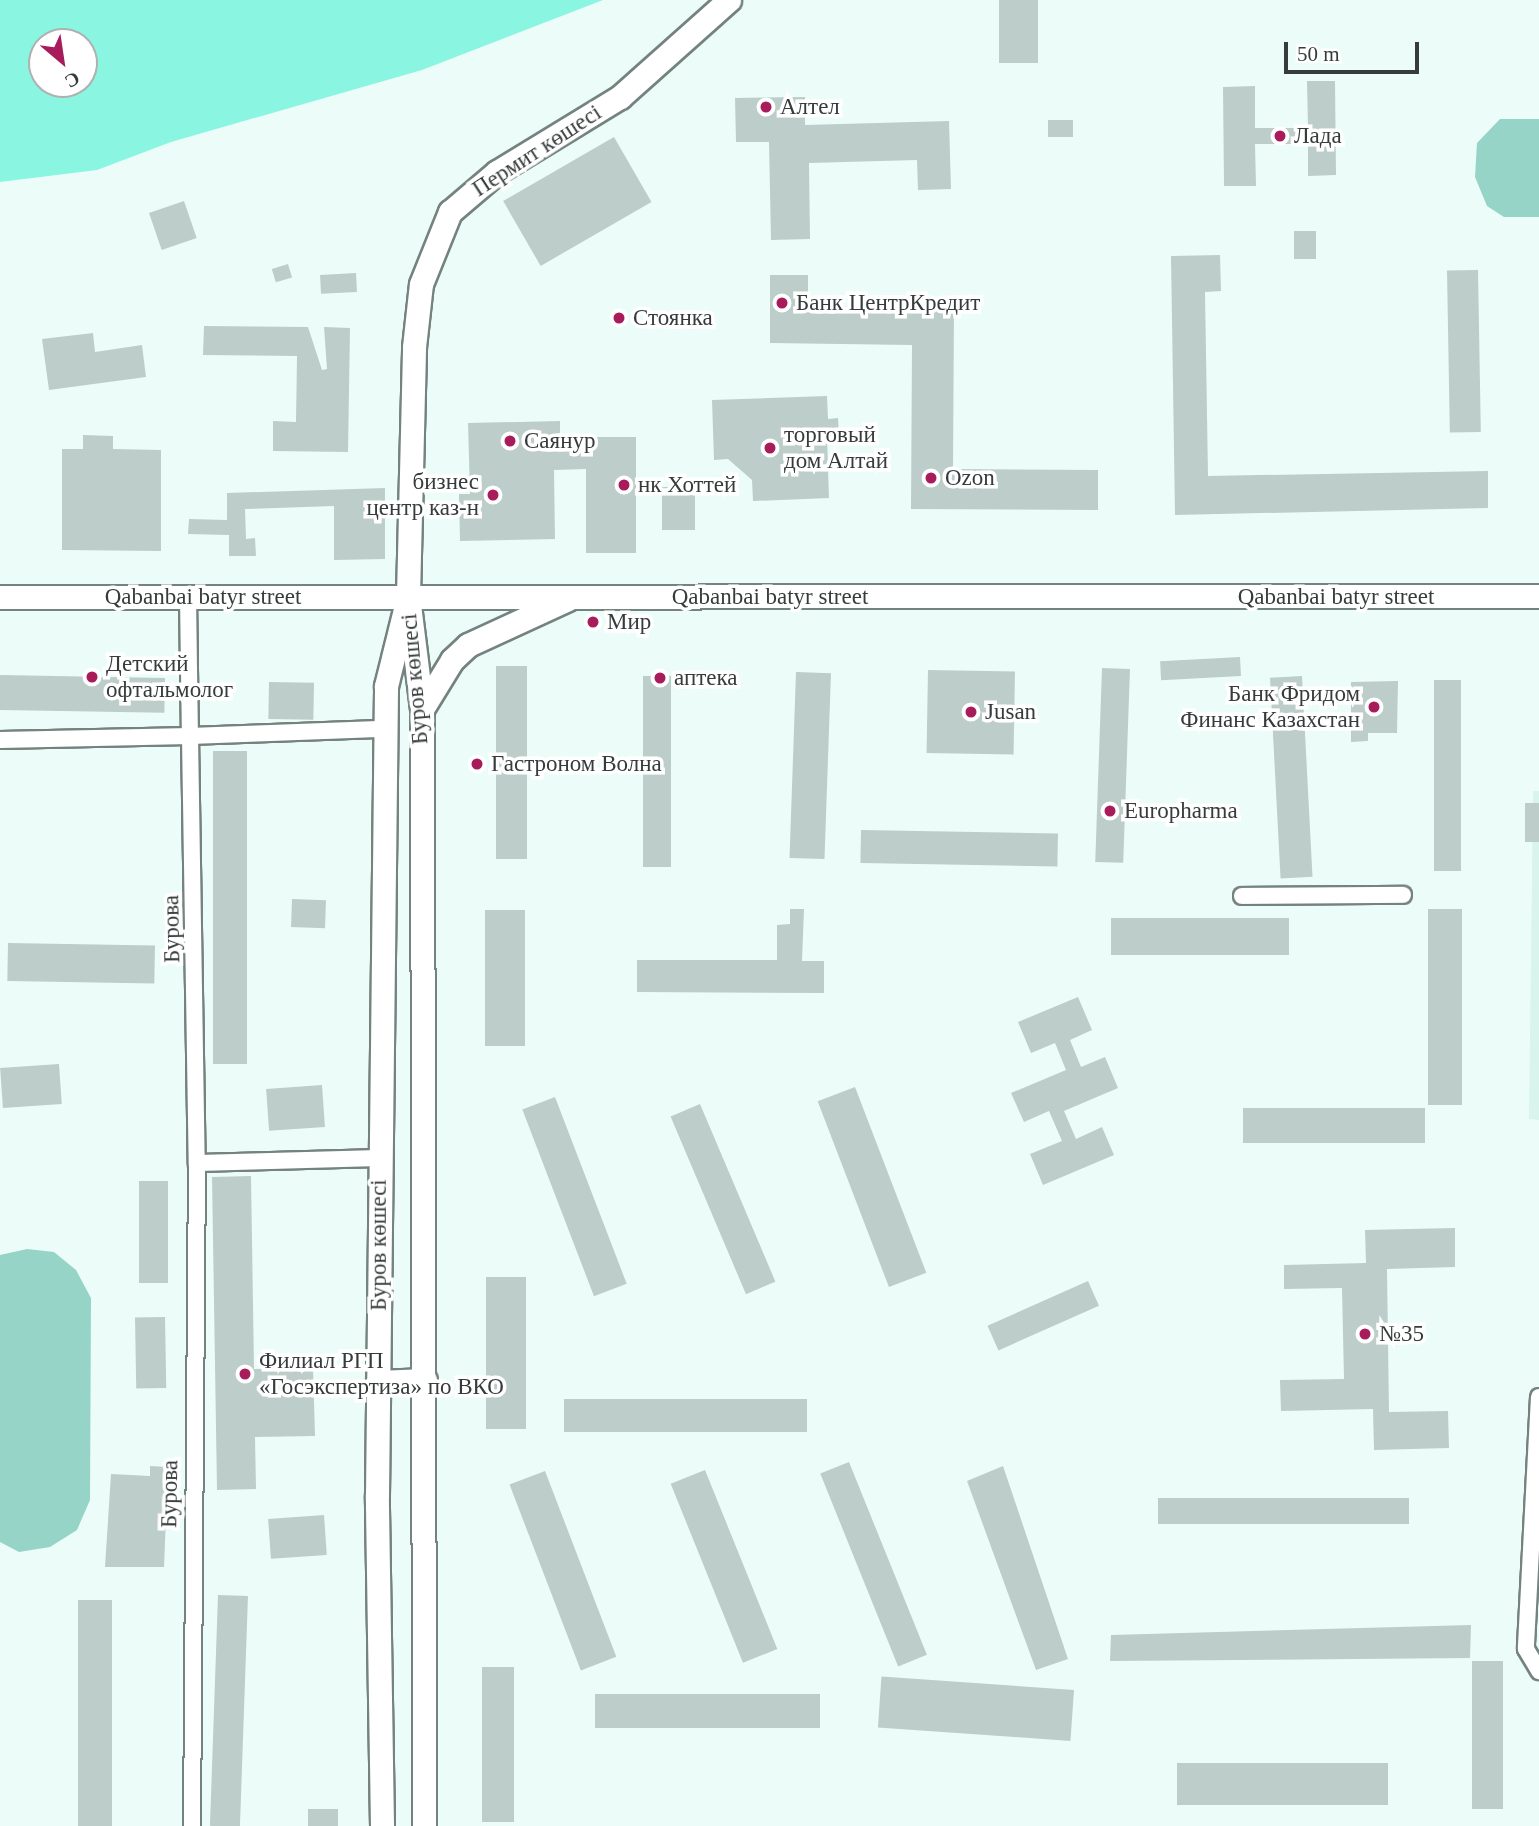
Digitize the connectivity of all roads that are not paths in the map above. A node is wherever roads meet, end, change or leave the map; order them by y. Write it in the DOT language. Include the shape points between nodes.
graph roads {
  1 [pos="729,0"];
  2 [pos="408,596"];
  3 [pos="1539,596"];
  4 [pos="0,597"];
  5 [pos="188,597"];
  6 [pos="571,597"];
  7 [pos="422,709"];
  8 [pos="386,729"];
  9 [pos="190,736"];
  10 [pos="0,740"];
  11 [pos="1403,895"];
  12 [pos="1242,897"];
  13 [pos="380,1158"];
  14 [pos="197,1163"];
  15 [pos="425,1380"];
  16 [pos="378,1382"];
  17 [pos="1539,1397"];
  18 [pos="1539,1671"];
  19 [pos="192,1826"];
  20 [pos="382,1826"];
  21 [pos="424,1826"];
  1 -- 2 [label="main road, Пермит көшесі" via="620,97 497,172 450,212 421,284 414,347"];
  2 -- 5 [label="main road, Qabanbai batyr street"];
  2 -- 6 [label="main road, Qabanbai batyr street"];
  2 -- 7 [label="main road, Буров көшесі"];
  2 -- 8 [label="main road, Буров көшесі" via="386,686"];
  3 -- 6 [label="main road, Qabanbai batyr street"];
  4 -- 5 [label="main road, Qabanbai batyr street"];
  5 -- 9 [label="street, Бурова"];
  6 -- 7 [label="main road" via="468,645 452,660"];
  7 -- 15 [label="main road, Буров көшесі"];
  8 -- 9 [label="street"];
  8 -- 13 [label="main road, Буров көшесі"];
  9 -- 10 [label="street"];
  9 -- 14 [label="street, Бурова"];
  11 -- 12 [label="street"];
  13 -- 14 [label="street"];
  13 -- 16 [label="main road, Буров көшесі"];
  14 -- 19 [label="street, Бурова"];
  15 -- 16 [label="main road"];
  15 -- 21 [label="main road, Буров көшесі"];
  16 -- 20 [label="main road, Буров көшесі"];
  17 -- 18 [label="street" via="1526,1650"];
}
